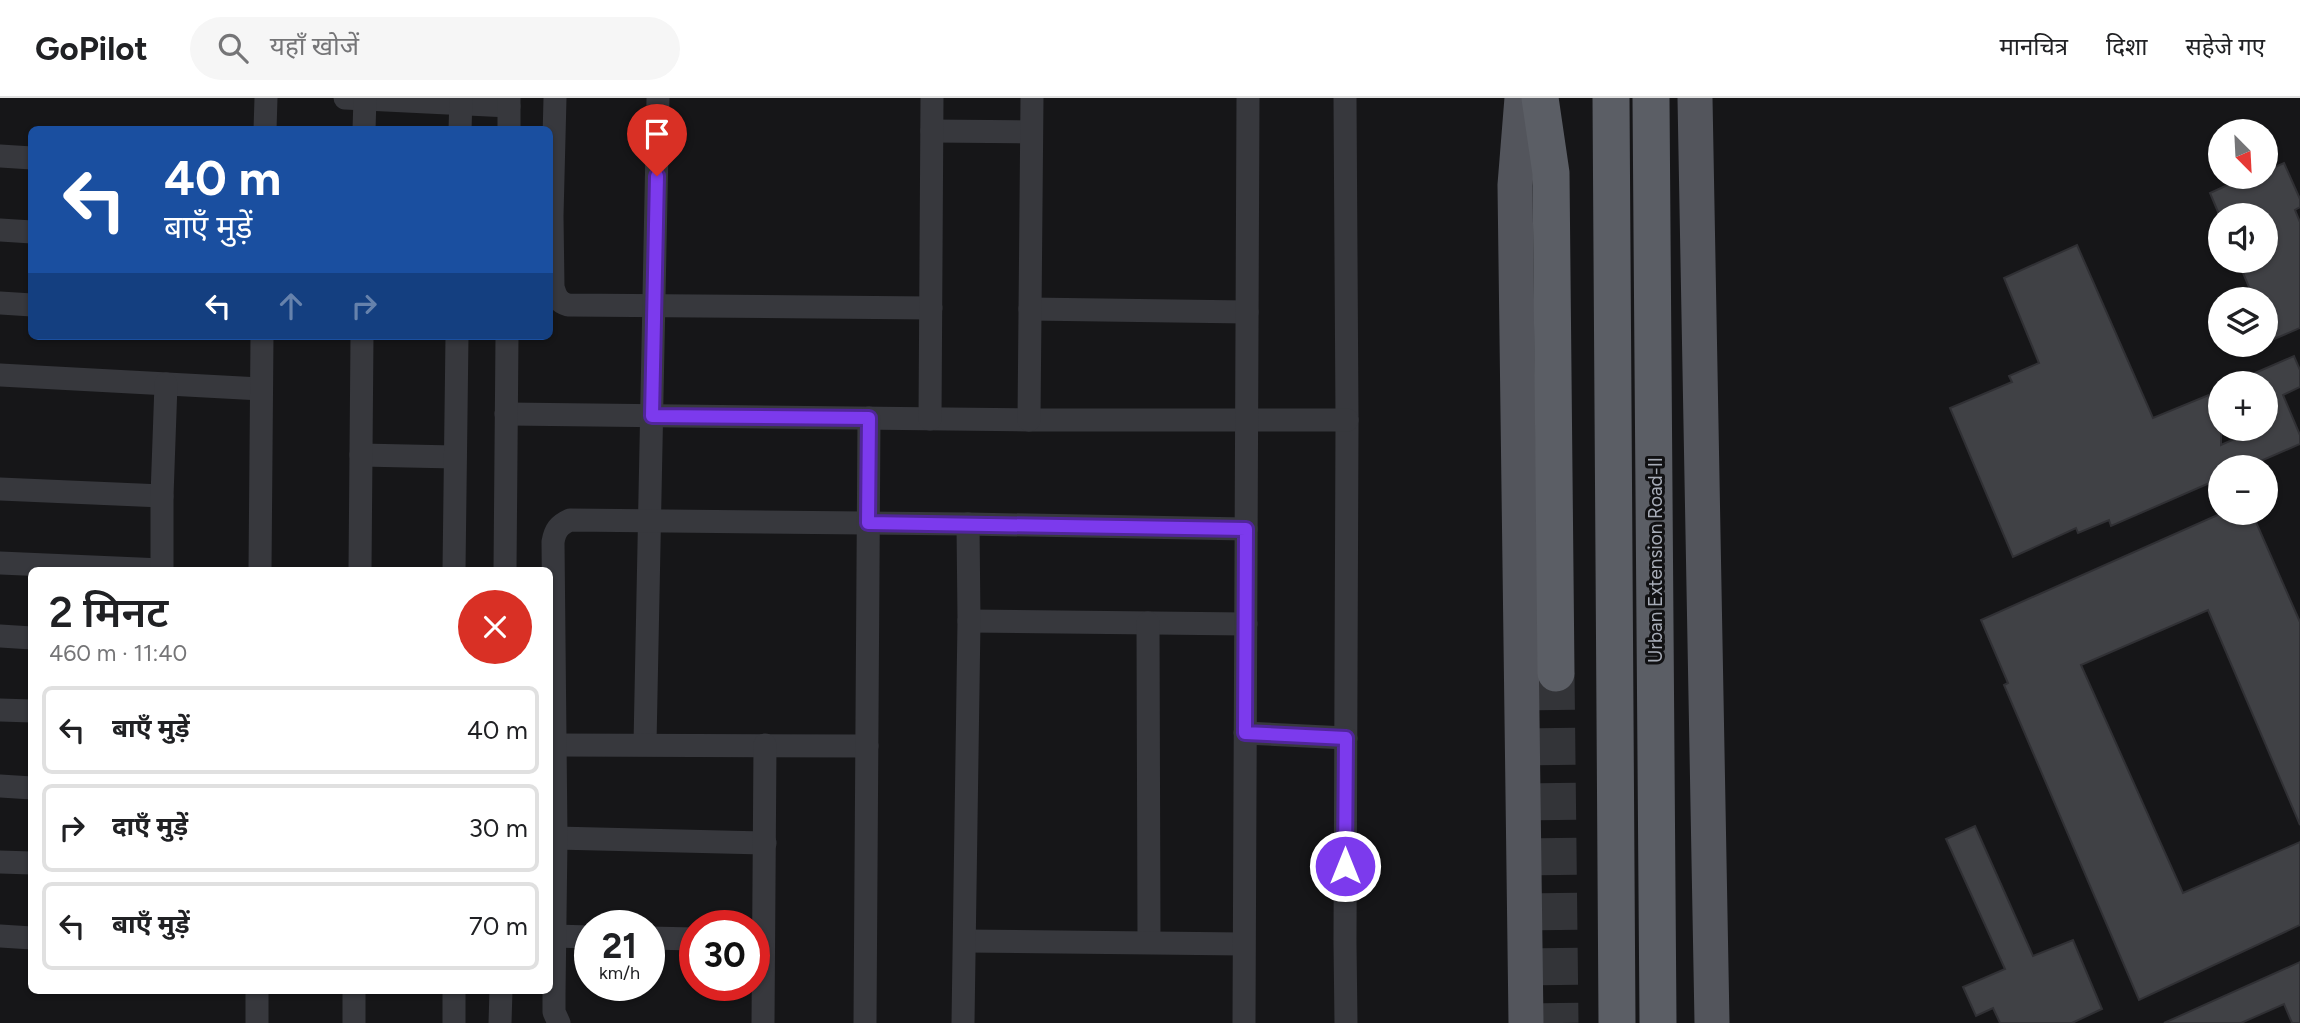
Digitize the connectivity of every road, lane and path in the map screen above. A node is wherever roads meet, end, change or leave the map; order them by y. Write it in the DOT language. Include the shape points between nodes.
graph roads {
  1 [pos="266,98"];
  2 [pos="358,98"];
  3 [pos="555,98"];
  4 [pos="658,98"];
  5 [pos="932,98"];
  6 [pos="1032,98"];
  7 [pos="1248,98"];
  8 [pos="1345,98"];
  9 [pos="1522,98"];
  10 [pos="1540,98"];
  11 [pos="1554,98"];
  12 [pos="1611,98"];
  13 [pos="1651,98"];
  14 [pos="1695,98"];
  15 [pos="461,101"];
  16 [pos="509,102"];
  17 [pos="265,126"];
  18 [pos="363,126"];
  19 [pos="460,126"];
  20 [pos="509,126"];
  21 [pos="932,131"];
  22 [pos="1031,132"];
  23 [pos="0,156"];
  24 [pos="28,158"];
  25 [pos="1550,173"];
  26 [pos="553,177"];
  27 [pos="0,230"];
  28 [pos="28,232"];
  29 [pos="553,252"];
  30 [pos="0,303"];
  31 [pos="28,305"];
  32 [pos="655,306"];
  33 [pos="931,308"];
  34 [pos="1030,309"];
  35 [pos="1247,312"];
  36 [pos="262,340"];
  37 [pos="362,340"];
  38 [pos="457,340"];
  39 [pos="507,340"];
  40 [pos="0,374"];
  41 [pos="166,384"];
  42 [pos="261,389"];
  43 [pos="506,414"];
  44 [pos="652,416"];
  45 [pos="869,418"];
  46 [pos="930,419"];
  47 [pos="1029,420"];
  48 [pos="1247,420"];
  49 [pos="1347,420"];
  50 [pos="361,455"];
  51 [pos="455,457"];
  52 [pos="0,489"];
  53 [pos="162,496"];
  54 [pos="649,522"];
  55 [pos="868,523"];
  56 [pos="968,524"];
  57 [pos="1246,529"];
  58 [pos="0,563"];
  59 [pos="93,567"];
  60 [pos="162,567"];
  61 [pos="260,567"];
  62 [pos="360,567"];
  63 [pos="454,567"];
  64 [pos="505,567"];
  65 [pos="969,621"];
  66 [pos="1148,623"];
  67 [pos="1245,624"];
  68 [pos="0,636"];
  69 [pos="28,638"];
  70 [pos="1556,673"];
  71 [pos="0,710"];
  72 [pos="28,711"];
  73 [pos="1245,733"];
  74 [pos="1346,738"];
  75 [pos="645,744"];
  76 [pos="555,745"];
  77 [pos="765,745"];
  78 [pos="867,746"];
  79 [pos="0,786"];
  80 [pos="28,788"];
  81 [pos="556,838"];
  82 [pos="765,843"];
  83 [pos="0,862"];
  84 [pos="28,863"];
  85 [pos="761,910"];
  86 [pos="0,936"];
  87 [pos="554,936"];
  88 [pos="28,937"];
  89 [pos="574,937"];
  90 [pos="965,941"];
  91 [pos="1150,942"];
  92 [pos="1243,944"];
  93 [pos="257,994"];
  94 [pos="354,994"];
  95 [pos="454,994"];
  96 [pos="501,994"];
  97 [pos="762,1001"];
  98 [pos="257,1023"];
  99 [pos="354,1023"];
  100 [pos="454,1023"];
  101 [pos="500,1023"];
  102 [pos="559,1023"];
  103 [pos="763,1023"];
  104 [pos="865,1023"];
  105 [pos="963,1023"];
  106 [pos="1244,1023"];
  107 [pos="1346,1023"];
  108 [pos="1526,1023"];
  109 [pos="1617,1023"];
  110 [pos="1658,1023"];
  111 [pos="1712,1023"];
  1 -- 17 [label="street"];
  2 -- 15 [label="street"];
  2 -- 18 [label="street"];
  3 -- 26 [label="street"];
  4 -- 32 [label="street"];
  5 -- 21 [label="street"];
  6 -- 22 [label="street"];
  7 -- 35 [label="street"];
  8 -- 49 [label="street"];
  9 -- 108 [label="main road" via="1515,185"];
  10 -- 25 [label="highway"];
  11 -- 25 [label="highway"];
  12 -- 109 [label="highway, Urban Extension Road-II"];
  13 -- 110 [label="highway, Urban Extension Road-II"];
  14 -- 111 [label="main road"];
  15 -- 16 [label="street"];
  15 -- 19 [label="street"];
  16 -- 20 [label="street"];
  21 -- 22 [label="street"];
  21 -- 33 [label="street"];
  22 -- 34 [label="street"];
  23 -- 24 [label="street"];
  25 -- 70 [label="highway"];
  27 -- 28 [label="street"];
  29 -- 32 [label="street" via="554,287 560,302"];
  30 -- 31 [label="street"];
  32 -- 33 [label="street"];
  32 -- 44 [label="street"];
  33 -- 46 [label="street"];
  34 -- 35 [label="street"];
  34 -- 47 [label="street"];
  35 -- 48 [label="street"];
  36 -- 42 [label="street"];
  37 -- 50 [label="street"];
  38 -- 51 [label="street"];
  39 -- 43 [label="street"];
  40 -- 41 [label="street"];
  41 -- 42 [label="street"];
  41 -- 53 [label="street"];
  42 -- 61 [label="street"];
  43 -- 44 [label="street"];
  43 -- 64 [label="street"];
  44 -- 45 [label="street"];
  44 -- 54 [label="street"];
  45 -- 46 [label="street"];
  45 -- 55 [label="street"];
  46 -- 47 [label="street"];
  47 -- 48 [label="street"];
  48 -- 49 [label="street"];
  48 -- 57 [label="street"];
  49 -- 74 [label="street"];
  50 -- 51 [label="street"];
  50 -- 62 [label="street"];
  51 -- 63 [label="street"];
  52 -- 53 [label="street"];
  53 -- 60 [label="street"];
  54 -- 55 [label="street"];
  54 -- 75 [label="street"];
  54 -- 76 [label="street" via="570,520 555,532"];
  55 -- 56 [label="street"];
  55 -- 78 [label="street"];
  56 -- 57 [label="street"];
  56 -- 65 [label="street"];
  57 -- 67 [label="street"];
  58 -- 59 [label="street"];
  65 -- 66 [label="street"];
  65 -- 90 [label="street"];
  66 -- 67 [label="street"];
  66 -- 91 [label="street"];
  67 -- 73 [label="street"];
  68 -- 69 [label="street"];
  71 -- 72 [label="street"];
  73 -- 74 [label="street"];
  73 -- 92 [label="street"];
  74 -- 107 [label="street"];
  75 -- 76 [label="street"];
  75 -- 77 [label="street"];
  76 -- 81 [label="street"];
  77 -- 78 [label="street"];
  77 -- 82 [label="street"];
  78 -- 104 [label="street"];
  79 -- 80 [label="street"];
  81 -- 82 [label="street"];
  81 -- 87 [label="street"];
  82 -- 85 [label="street"];
  83 -- 84 [label="street"];
  86 -- 88 [label="street"];
  87 -- 89 [label="street"];
  87 -- 102 [label="street" via="554,1012"];
  90 -- 91 [label="street"];
  90 -- 105 [label="street"];
  91 -- 92 [label="street"];
  92 -- 106 [label="street"];
  93 -- 98 [label="street"];
  94 -- 99 [label="street"];
  95 -- 100 [label="street"];
  96 -- 101 [label="street"];
  97 -- 103 [label="street"];
}
